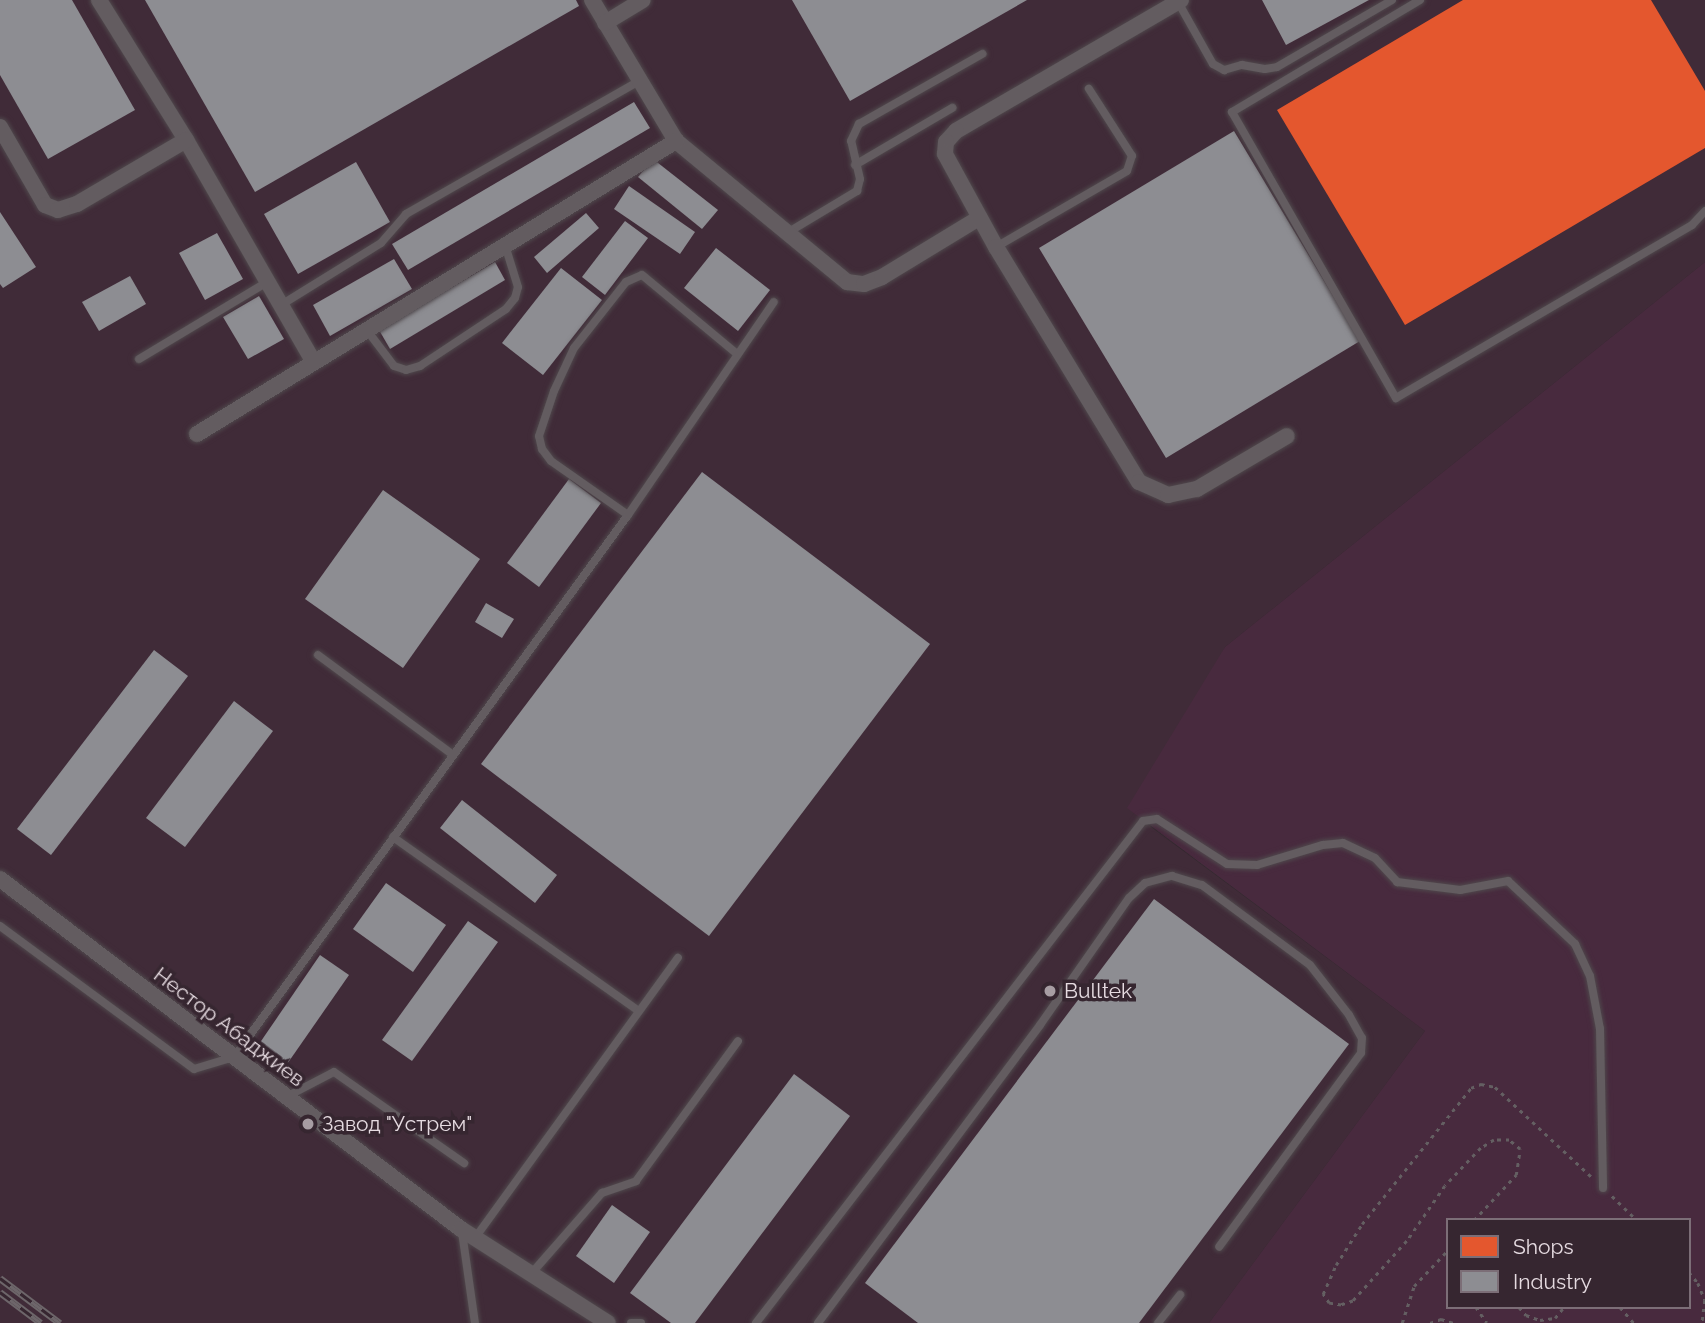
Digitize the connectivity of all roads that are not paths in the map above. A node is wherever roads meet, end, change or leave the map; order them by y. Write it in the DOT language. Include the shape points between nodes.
graph roads {
  1 [pos="99,0"];
  2 [pos="592,0"];
  3 [pos="643,0"];
  4 [pos="1392,0"];
  5 [pos="1420,0"];
  6 [pos="1180,1"];
  7 [pos="605,23"];
  8 [pos="982,54"];
  9 [pos="639,81"];
  10 [pos="1088,89"];
  11 [pos="952,108"];
  12 [pos="0,127"];
  13 [pos="186,140"];
  14 [pos="676,141"];
  15 [pos="856,165"];
  16 [pos="1705,211"];
  17 [pos="979,218"];
  18 [pos="787,233"];
  19 [pos="505,245"];
  20 [pos="996,247"];
  21 [pos="267,282"];
  22 [pos="774,302"];
  23 [pos="281,305"];
  24 [pos="366,329"];
  25 [pos="736,353"];
  26 [pos="139,359"];
  27 [pos="313,361"];
  28 [pos="197,435"];
  29 [pos="1287,436"];
  30 [pos="628,515"];
  31 [pos="318,655"];
  32 [pos="453,755"];
  33 [pos="393,837"];
  34 [pos="0,879"];
  35 [pos="0,926"];
  36 [pos="678,958"];
  37 [pos="639,1011"];
  38 [pos="738,1041"];
  39 [pos="234,1057"];
  40 [pos="286,1097"];
  41 [pos="464,1163"];
  42 [pos="1603,1188"];
  43 [pos="461,1229"];
  44 [pos="475,1238"];
  45 [pos="1219,1247"];
  46 [pos="531,1274"];
  47 [pos="1180,1294"];
  48 [pos="475,1323"];
  49 [pos="608,1323"];
  50 [pos="631,1323"];
  51 [pos="641,1323"];
  52 [pos="755,1323"];
  53 [pos="818,1323"];
  54 [pos="1158,1323"];
  1 -- 13 [label="street"];
  2 -- 7 [label="street"];
  3 -- 7 [label="street"];
  4 -- 6 [label="lane" via="1277,67 1242,65 1224,70 1213,64"];
  5 -- 16 [label="lane" via="1232,111 1396,398 1692,225"];
  6 -- 17 [label="street" via="957,131 946,142 945,154"];
  7 -- 9 [label="street"];
  8 -- 15 [label="lane" via="859,124 851,141"];
  9 -- 14 [label="street"];
  9 -- 23 [label="lane" via="406,215 382,243"];
  10 -- 20 [label="lane" via="1132,156 1127,172"];
  11 -- 15 [label="lane"];
  12 -- 13 [label="street" via="45,205 58,210 77,204"];
  13 -- 21 [label="street"];
  14 -- 18 [label="street"];
  14 -- 19 [label="street"];
  15 -- 18 [label="lane" via="857,191"];
  17 -- 18 [label="street" via="864,284 847,282"];
  17 -- 20 [label="street"];
  19 -- 24 [label="street"];
  19 -- 24 [label="lane" via="518,287 515,298 506,309 420,366 406,370 394,366"];
  20 -- 29 [label="street" via="1139,482 1168,495 1197,489"];
  21 -- 23 [label="street"];
  21 -- 26 [label="lane"];
  22 -- 25 [label="lane"];
  23 -- 27 [label="street"];
  24 -- 27 [label="street"];
  25 -- 30 [label="lane"];
  25 -- 30 [label="lane" via="642,275 626,282 574,348 539,436 542,449 551,461"];
  27 -- 28 [label="street"];
  30 -- 32 [label="lane"];
  31 -- 32 [label="lane"];
  32 -- 33 [label="lane"];
  33 -- 37 [label="lane"];
  33 -- 39 [label="lane"];
  34 -- 39 [label="street, Нестор Абаджиев"];
  35 -- 39 [label="lane" via="194,1069"];
  36 -- 37 [label="lane"];
  37 -- 44 [label="lane"];
  38 -- 46 [label="lane" via="636,1181 602,1193"];
  39 -- 40 [label="street, Нестор Абаджиев"];
  40 -- 41 [label="lane" via="334,1072"];
  40 -- 43 [label="street, Нестор Абаджиев"];
  42 -- 52 [label="lane" via="1600,1029 1590,976 1575,944 1508,881 1460,890 1397,881 1375,858 1343,843 1257,865 1227,864 1157,819 1143,821"];
  43 -- 44 [label="street, Нестор Абаджиев"];
  43 -- 48 [label="lane"];
  44 -- 46 [label="street, Нестор Абаджиев"];
  45 -- 53 [label="lane" via="1361,1053 1362,1038 1310,965 1202,885 1172,876 1145,883 1129,898"];
  46 -- 49 [label="street, Нестор Абаджиев"];
  47 -- 54 [label="lane"];
  50 -- 51 [label="lane"];
}
